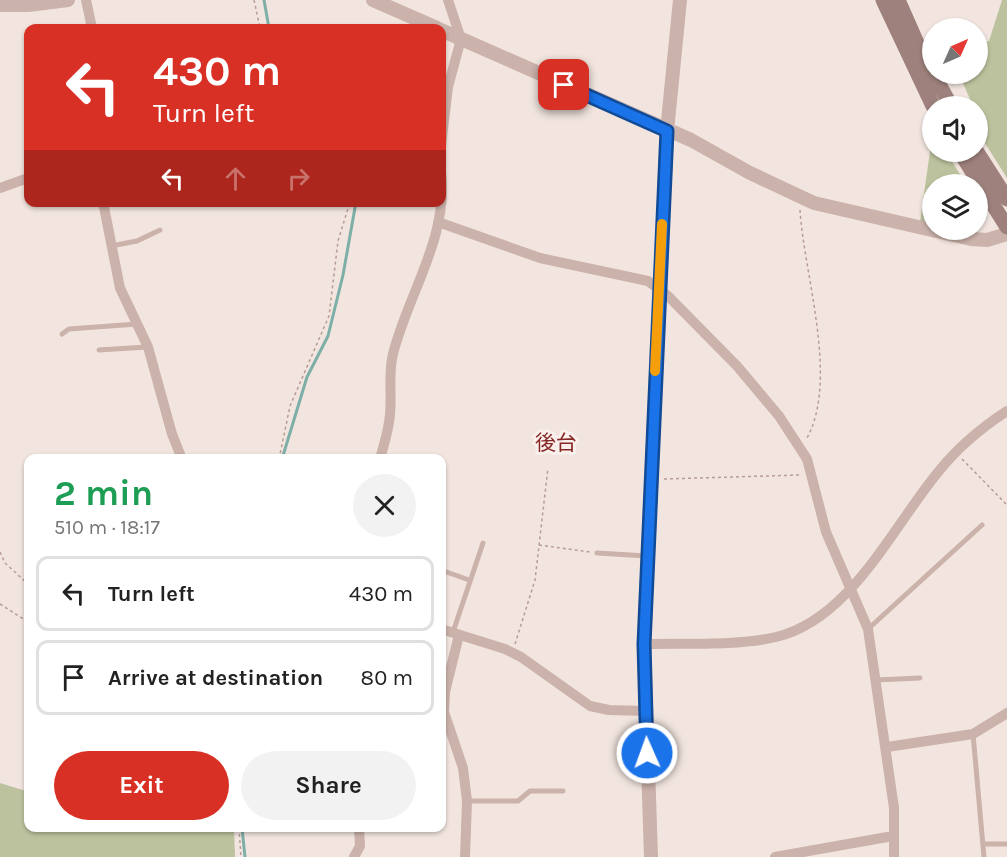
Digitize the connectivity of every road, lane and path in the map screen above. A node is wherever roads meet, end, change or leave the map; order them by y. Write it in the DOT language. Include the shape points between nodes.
graph roads {
  1 [pos="68,0"];
  2 [pos="86,0"];
  3 [pos="255,0"];
  4 [pos="373,0"];
  5 [pos="448,0"];
  6 [pos="680,0"];
  7 [pos="883,0"];
  8 [pos="898,0"];
  9 [pos="28,3"];
  10 [pos="0,5"];
  11 [pos="91,24"];
  12 [pos="259,24"];
  13 [pos="428,24"];
  14 [pos="446,32"];
  15 [pos="461,39"];
  16 [pos="928,96"];
  17 [pos="945,96"];
  18 [pos="446,104"];
  19 [pos="667,131"];
  20 [pos="966,162"];
  21 [pos="983,162"];
  22 [pos="24,179"];
  23 [pos="0,188"];
  24 [pos="802,197"];
  25 [pos="1007,199"];
  26 [pos="104,207"];
  27 [pos="348,207"];
  28 [pos="440,207"];
  29 [pos="438,222"];
  30 [pos="1007,227"];
  31 [pos="160,230"];
  32 [pos="1007,234"];
  33 [pos="110,246"];
  34 [pos="659,290"];
  35 [pos="137,324"];
  36 [pos="62,334"];
  37 [pos="148,347"];
  38 [pos="99,350"];
  39 [pos="1007,411"];
  40 [pos="799,445"];
  41 [pos="955,452"];
  42 [pos="180,454"];
  43 [pos="280,454"];
  44 [pos="381,454"];
  45 [pos="548,468"];
  46 [pos="813,474"];
  47 [pos="650,479"];
  48 [pos="1007,506"];
  49 [pos="982,525"];
  50 [pos="483,543"];
  51 [pos="539,545"];
  52 [pos="0,552"];
  53 [pos="597,553"];
  54 [pos="647,556"];
  55 [pos="446,572"];
  56 [pos="24,580"];
  57 [pos="469,580"];
  58 [pos="849,590"];
  59 [pos="0,604"];
  60 [pos="24,619"];
  61 [pos="868,629"];
  62 [pos="446,631"];
  63 [pos="456,634"];
  64 [pos="644,644"];
  65 [pos="512,652"];
  66 [pos="920,678"];
  67 [pos="876,680"];
  68 [pos="446,687"];
  69 [pos="646,711"];
  70 [pos="1007,713"];
  71 [pos="446,718"];
  72 [pos="973,734"];
  73 [pos="887,747"];
  74 [pos="563,791"];
  75 [pos="467,801"];
  76 [pos="238,832"];
  77 [pos="359,832"];
  78 [pos="893,836"];
  79 [pos="984,844"];
  80 [pos="1007,844"];
  81 [pos="241,857"];
  82 [pos="354,857"];
  83 [pos="465,857"];
  84 [pos="651,857"];
  85 [pos="775,857"];
  86 [pos="894,857"];
  87 [pos="984,857"];
  1 -- 9 [label="street"];
  2 -- 11 [label="street"];
  3 -- 12 [label="path"];
  4 -- 13 [label="street"];
  5 -- 15 [label="street"];
  6 -- 19 [label="street"];
  7 -- 16 [label="main road"];
  8 -- 17 [label="main road"];
  9 -- 10 [label="street"];
  14 -- 15 [label="street"];
  15 -- 18 [label="street"];
  15 -- 19 [label="street"];
  19 -- 24 [label="street"];
  19 -- 34 [label="street"];
  20 -- 30 [label="main road"];
  21 -- 25 [label="main road"];
  22 -- 23 [label="street"];
  24 -- 32 [label="street" via="845,211 971,239 987,240"];
  24 -- 40 [label="path" via="801,231 819,350 818,404 807,438"];
  26 -- 33 [label="street"];
  27 -- 43 [label="path" via="338,241 329,316 290,406"];
  28 -- 29 [label="street"];
  29 -- 34 [label="street" via="540,258 648,281"];
  29 -- 44 [label="street" via="392,357 390,413"];
  31 -- 33 [label="lane" via="137,241"];
  33 -- 35 [label="street" via="120,288"];
  34 -- 40 [label="street" via="737,366"];
  34 -- 47 [label="street"];
  35 -- 36 [label="lane" via="69,329"];
  35 -- 37 [label="street"];
  37 -- 38 [label="lane"];
  37 -- 42 [label="street"];
  39 -- 41 [label="street"];
  40 -- 46 [label="street"];
  41 -- 48 [label="path"];
  41 -- 58 [label="street"];
  45 -- 51 [label="path"];
  46 -- 47 [label="path"];
  46 -- 58 [label="street" via="826,532"];
  47 -- 54 [label="street"];
  49 -- 61 [label="lane"];
  50 -- 57 [label="lane"];
  51 -- 53 [label="path"];
  51 -- 65 [label="path" via="535,580"];
  52 -- 56 [label="path" via="5,563"];
  53 -- 54 [label="lane"];
  54 -- 64 [label="street"];
  55 -- 57 [label="lane"];
  57 -- 63 [label="lane"];
  58 -- 61 [label="street"];
  58 -- 64 [label="street" via="816,619 775,637"];
  59 -- 60 [label="path"];
  61 -- 67 [label="street"];
  62 -- 63 [label="street"];
  63 -- 65 [label="street"];
  63 -- 68 [label="street"];
  64 -- 69 [label="street"];
  65 -- 69 [label="street" via="591,706"];
  66 -- 67 [label="lane"];
  67 -- 73 [label="street"];
  69 -- 84 [label="street"];
  70 -- 72 [label="street"];
  71 -- 75 [label="street" via="463,768"];
  72 -- 73 [label="street"];
  72 -- 79 [label="lane"];
  73 -- 78 [label="street"];
  74 -- 75 [label="lane" via="530,791 518,801"];
  75 -- 83 [label="street"];
  76 -- 81 [label="path"];
  77 -- 82 [label="street" via="360,846"];
  78 -- 85 [label="street"];
  78 -- 86 [label="street"];
  79 -- 80 [label="lane"];
  79 -- 87 [label="lane"];
}
